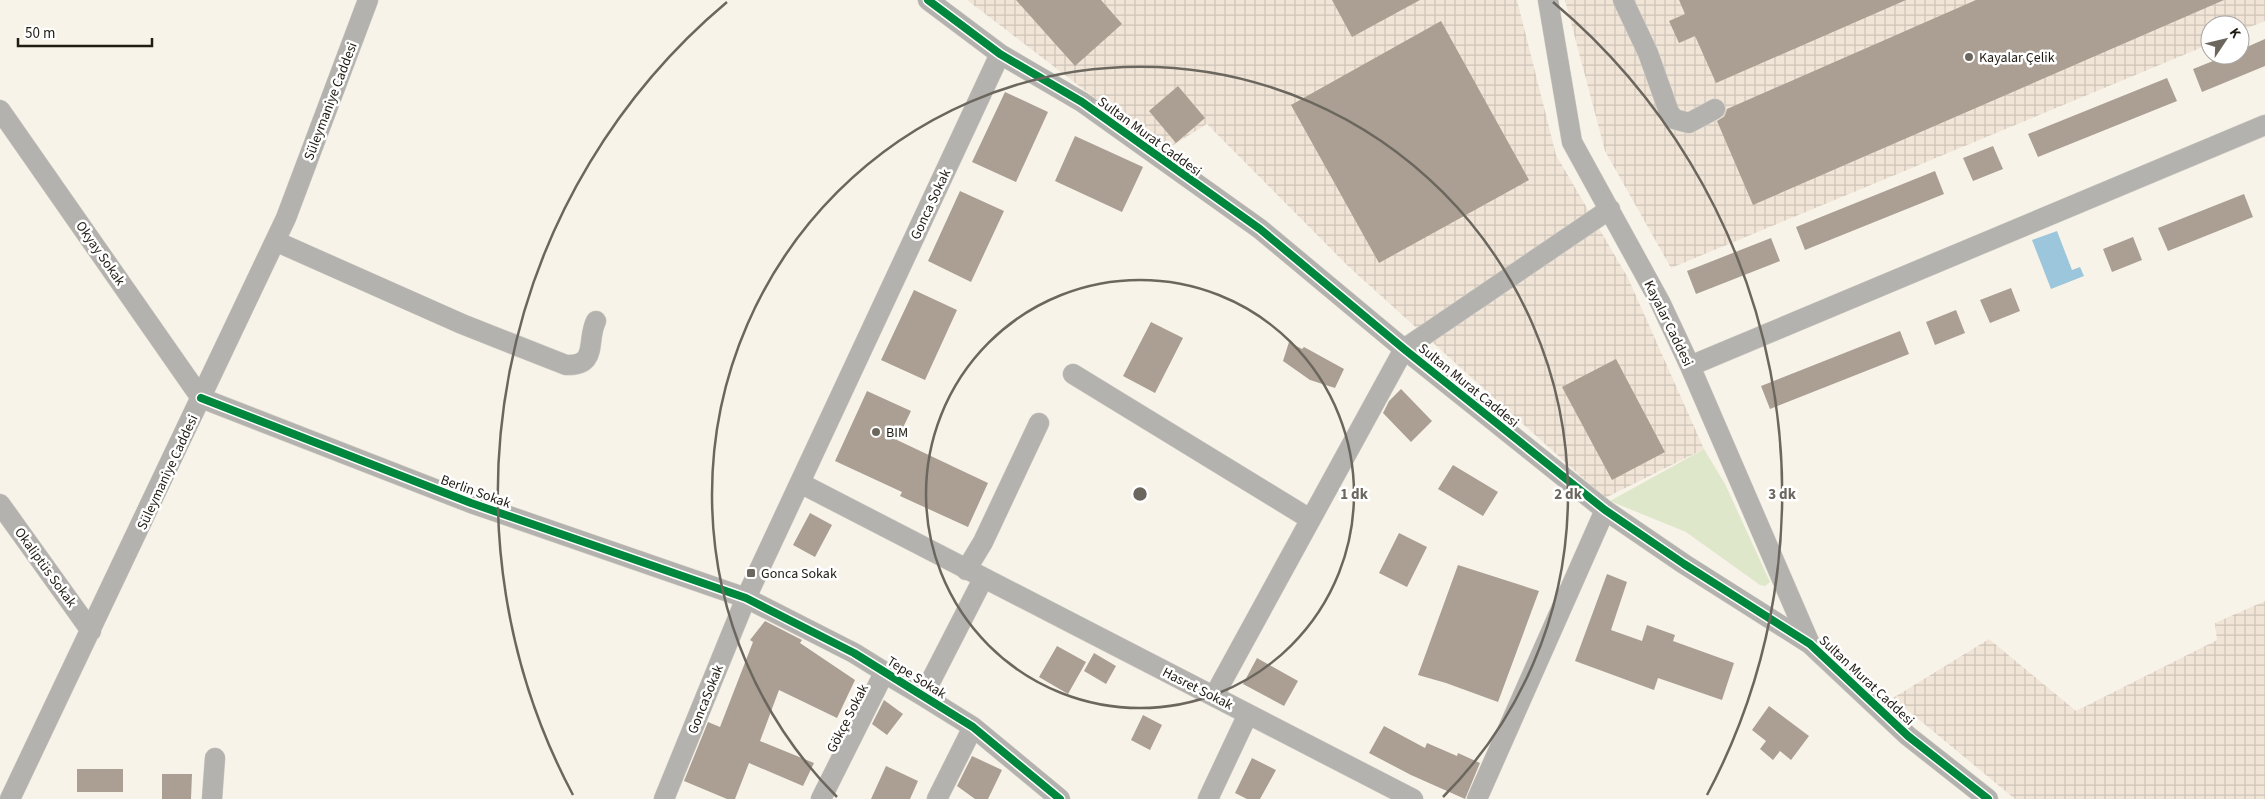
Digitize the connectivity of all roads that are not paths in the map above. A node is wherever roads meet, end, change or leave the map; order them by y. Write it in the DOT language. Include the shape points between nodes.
graph roads {
  1 [pos="368,0"];
  2 [pos="928,0"];
  3 [pos="1548,0"];
  4 [pos="1623,0"];
  5 [pos="1000,54"];
  6 [pos="1715,109"];
  7 [pos="0,110"];
  8 [pos="2265,125"];
  9 [pos="1610,209"];
  10 [pos="275,241"];
  11 [pos="596,321"];
  12 [pos="1404,349"];
  13 [pos="1690,366"];
  14 [pos="1072,374"];
  15 [pos="201,398"];
  16 [pos="1039,423"];
  17 [pos="800,483"];
  18 [pos="0,504"];
  19 [pos="1605,510"];
  20 [pos="1310,519"];
  21 [pos="974,574"];
  22 [pos="746,598"];
  23 [pos="91,631"];
  24 [pos="1810,644"];
  25 [pos="884,673"];
  26 [pos="1214,696"];
  27 [pos="1248,714"];
  28 [pos="973,727"];
  29 [pos="215,758"];
  30 [pos="10,799"];
  31 [pos="212,799"];
  32 [pos="664,799"];
  33 [pos="821,799"];
  34 [pos="937,799"];
  35 [pos="1060,799"];
  36 [pos="1208,799"];
  37 [pos="1413,799"];
  38 [pos="1477,799"];
  39 [pos="1988,799"];
  1 -- 10 [label="street, Süleymaniye Caddesi"];
  2 -- 5 [label="street, Sultan Murat Caddesi"];
  3 -- 9 [label="street, Kayalar Caddesi" via="1572,142"];
  4 -- 6 [label="street" via="1674,119 1689,122"];
  5 -- 12 [label="street, Sultan Murat Caddesi" via="1082,102 1260,229"];
  5 -- 17 [label="street, Gonca Sokak"];
  7 -- 15 [label="street, Okyay Sokak"];
  8 -- 13 [label="street"];
  9 -- 12 [label="street"];
  9 -- 13 [label="street, Kayalar Caddesi"];
  10 -- 11 [label="street" via="462,324 566,365 584,362 590,352"];
  10 -- 15 [label="street, Süleymaniye Caddesi"];
  12 -- 19 [label="street, Sultan Murat Caddesi"];
  12 -- 20 [label="street"];
  13 -- 24 [label="street, Kayalar Caddesi"];
  14 -- 20 [label="street"];
  15 -- 22 [label="street, Berlin Sokak" via="471,504"];
  15 -- 23 [label="street, Süleymaniye Caddesi"];
  16 -- 21 [label="street" via="983,542"];
  17 -- 21 [label="street, Hasret Sokak"];
  17 -- 22 [label="street, Gonca Sokak"];
  18 -- 23 [label="street, Okaliptüs Sokak"];
  19 -- 24 [label="street, Sultan Murat Caddesi"];
  19 -- 38 [label="street"];
  20 -- 26 [label="street"];
  21 -- 25 [label="street, Gökçe Sokak" via="923,696"];
  21 -- 26 [label="street, Hasret Sokak"];
  22 -- 25 [label="street, Tepe Sokak" via="854,653"];
  22 -- 32 [label="street, GoncaSokak"];
  23 -- 30 [label="street, Süleymaniye Caddesi"];
  24 -- 39 [label="street, Sultan Murat Caddesi" via="1908,736"];
  25 -- 28 [label="street, Tepe Sokak"];
  25 -- 33 [label="street, Gökçe Sokak"];
  26 -- 27 [label="street, Hasret Sokak"];
  27 -- 36 [label="street"];
  27 -- 37 [label="street, Hasret Sokak"];
  28 -- 34 [label="street"];
  28 -- 35 [label="street, Tepe Sokak"];
  29 -- 31 [label="street"];
}
